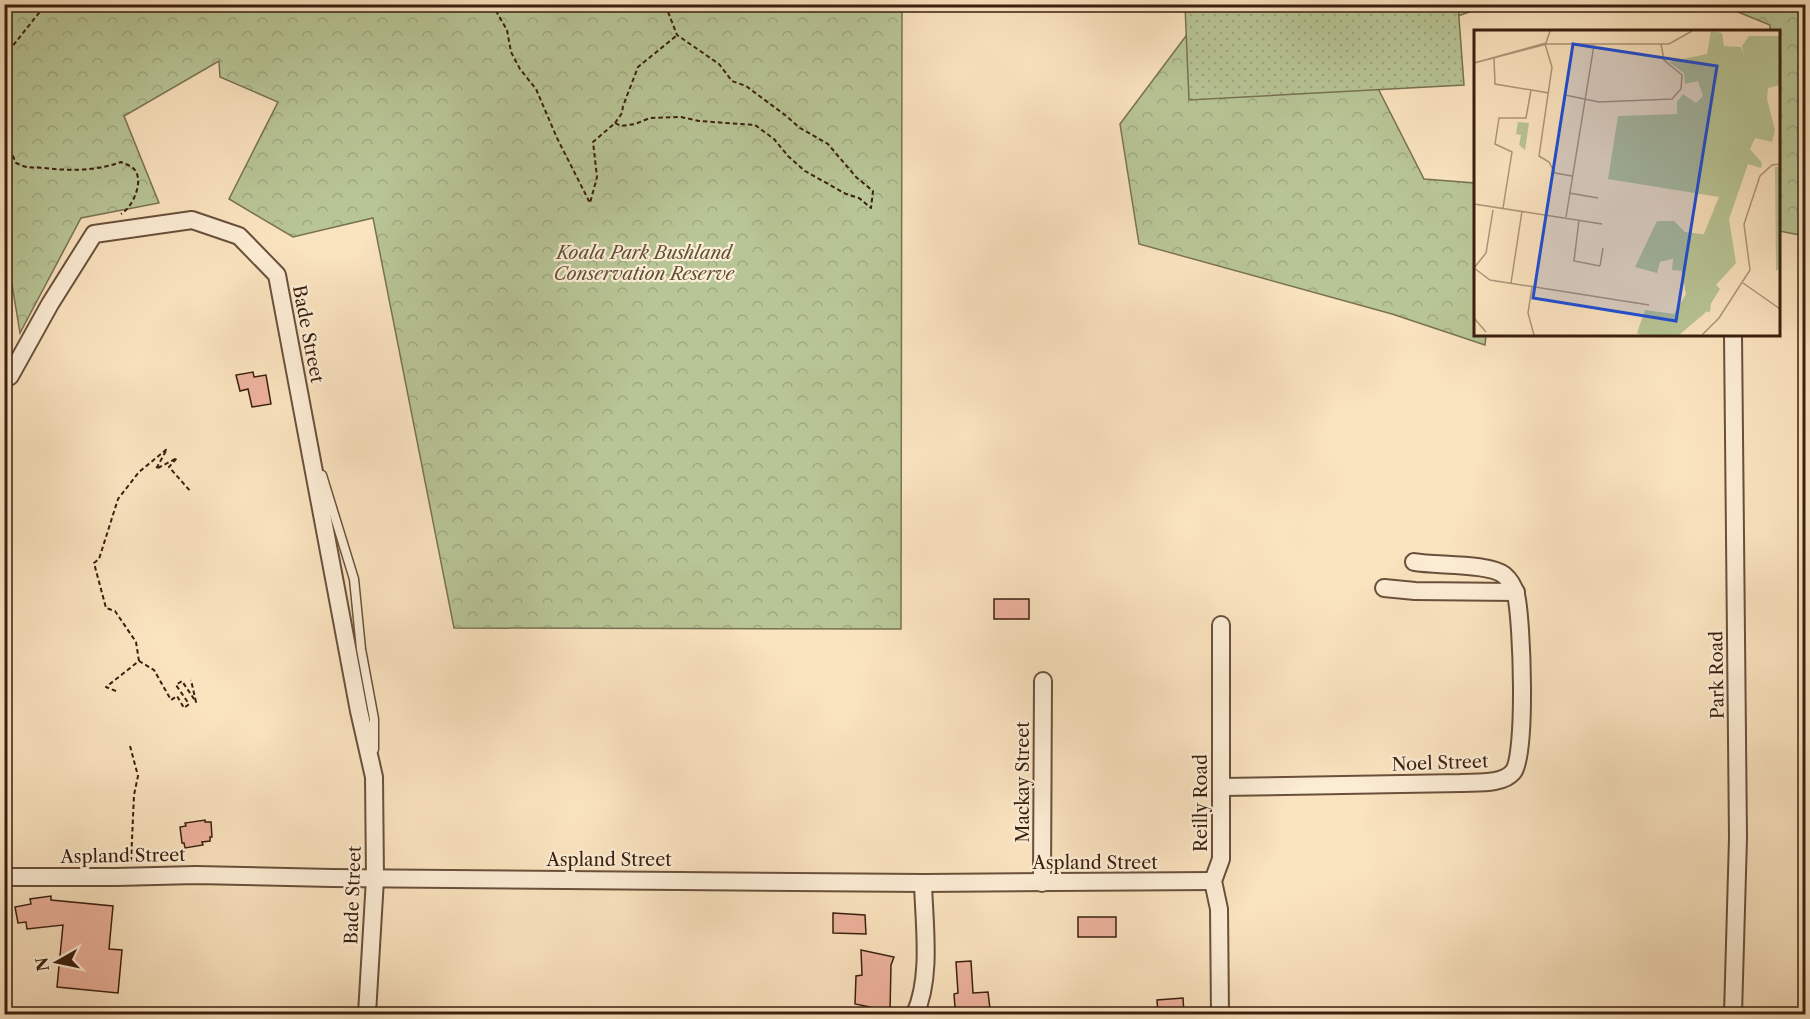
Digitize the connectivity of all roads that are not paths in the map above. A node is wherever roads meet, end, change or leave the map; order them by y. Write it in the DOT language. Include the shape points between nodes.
graph roads {
  1 [pos="1733,336"];
  2 [pos="4,381"];
  3 [pos="1414,562"];
  4 [pos="1384,588"];
  5 [pos="1516,592"];
  6 [pos="1221,625"];
  7 [pos="1043,681"];
  8 [pos="1221,787"];
  9 [pos="4,877"];
  10 [pos="375,879"];
  11 [pos="1213,881"];
  12 [pos="923,883"];
  13 [pos="1042,883"];
  14 [pos="367,1014"];
  15 [pos="915,1014"];
  16 [pos="1220,1014"];
  17 [pos="1733,1014"];
  1 -- 17 [label="street, Park Road" via="1738,838"];
  2 -- 10 [label="street, Bade Street" via="94,234 192,220 239,236 277,275 374,777"];
  3 -- 5 [label="street" via="1497,571 1511,582"];
  4 -- 5 [label="street"];
  5 -- 8 [label="street, Noel Street" via="1522,737 1519,759 1508,777 1461,783"];
  6 -- 8 [label="street, Reilly Road"];
  7 -- 13 [label="street, Mackay Street"];
  8 -- 11 [label="street, Reilly Road" via="1221,859"];
  9 -- 10 [label="street, Aspland Street" via="196,875"];
  10 -- 12 [label="street, Aspland Street"];
  10 -- 14 [label="street, Bade Street"];
  11 -- 13 [label="street, Aspland Street"];
  11 -- 16 [label="street, Reilly Road" via="1219,909"];
  12 -- 13 [label="street, Aspland Street"];
  12 -- 15 [label="street" via="925,970 921,1002"];
}
